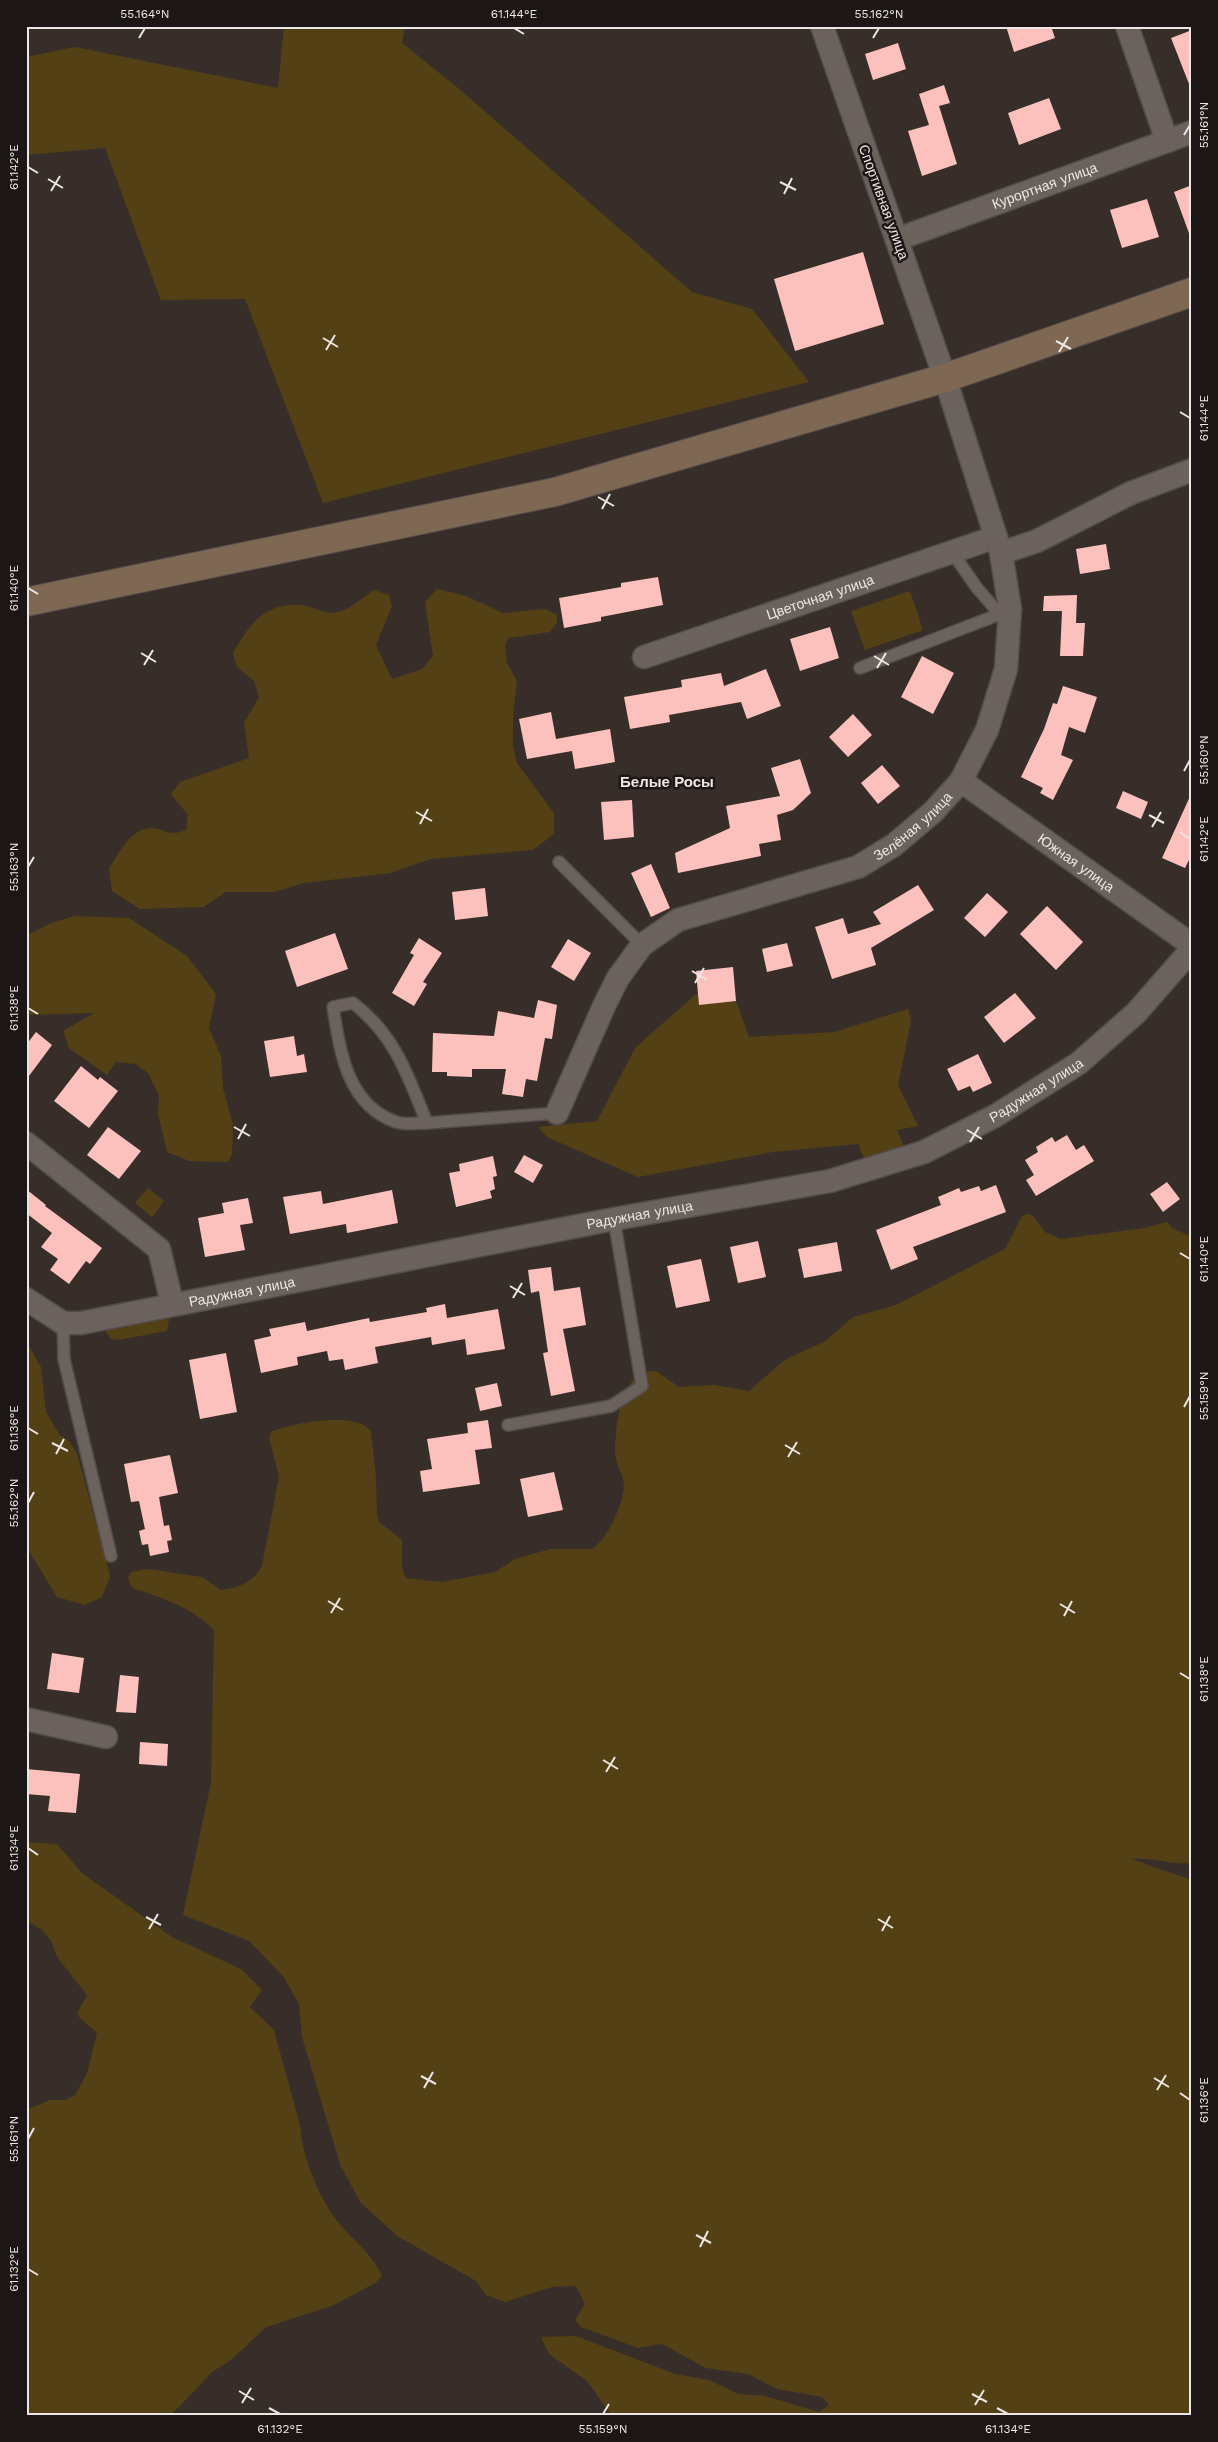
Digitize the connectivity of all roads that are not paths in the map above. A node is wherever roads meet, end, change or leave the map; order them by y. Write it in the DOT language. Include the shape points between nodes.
graph roads {
  1 [pos="822,26"];
  2 [pos="1127,26"];
  3 [pos="1192,132"];
  4 [pos="1167,141"];
  5 [pos="898,239"];
  6 [pos="1192,292"];
  7 [pos="945,378"];
  8 [pos="1192,470"];
  9 [pos="998,545"];
  10 [pos="952,552"];
  11 [pos="26,602"];
  12 [pos="1004,619"];
  13 [pos="644,657"];
  14 [pos="860,668"];
  15 [pos="961,781"];
  16 [pos="559,862"];
  17 [pos="1192,945"];
  18 [pos="642,946"];
  19 [pos="1192,949"];
  20 [pos="557,1113"];
  21 [pos="427,1123"];
  22 [pos="26,1143"];
  23 [pos="614,1219"];
  24 [pos="26,1299"];
  25 [pos="172,1303"];
  26 [pos="63,1323"];
  27 [pos="508,1425"];
  28 [pos="110,1556"];
  29 [pos="26,1719"];
  30 [pos="106,1737"];
  1 -- 5 [label="street, Спортивная улица"];
  2 -- 4 [label="street"];
  3 -- 4 [label="street, Курортная улица"];
  4 -- 5 [label="street, Курортная улица"];
  5 -- 7 [label="street, Спортивная улица"];
  6 -- 7 [label="main road"];
  7 -- 9 [label="street, Зелёная улица"];
  7 -- 11 [label="main road" via="555,492"];
  8 -- 9 [label="street, Цветочная улица" via="1131,492 1037,540"];
  9 -- 10 [label="street, Цветочная улица"];
  9 -- 12 [label="street, Зелёная улица" via="1010,609"];
  10 -- 12 [label="lane"];
  10 -- 13 [label="street, Цветочная улица"];
  12 -- 14 [label="lane"];
  12 -- 15 [label="street, Зелёная улица" via="1003,678 987,730"];
  15 -- 17 [label="street, Южная улица"];
  15 -- 18 [label="street, Зелёная улица" via="933,812 894,845 858,867 678,920"];
  16 -- 18 [label="lane"];
  18 -- 20 [label="street, Зелёная улица" via="618,978"];
  19 -- 23 [label="street, Радужная улица" via="1136,1013 1079,1063 995,1116 924,1152 830,1181"];
  20 -- 21 [label="lane"];
  21 -- 21 [label="lane" via="405,1069 390,1041 372,1018 353,1003 333,1007 340,1054 352,1085 376,1112 398,1122"];
  22 -- 25 [label="street" via="159,1249"];
  23 -- 25 [label="street, Радужная улица"];
  23 -- 27 [label="lane" via="642,1386 612,1406"];
  24 -- 26 [label="street"];
  25 -- 26 [label="street, Радужная улица"];
  26 -- 28 [label="lane" via="64,1359"];
  29 -- 30 [label="street"];
}
